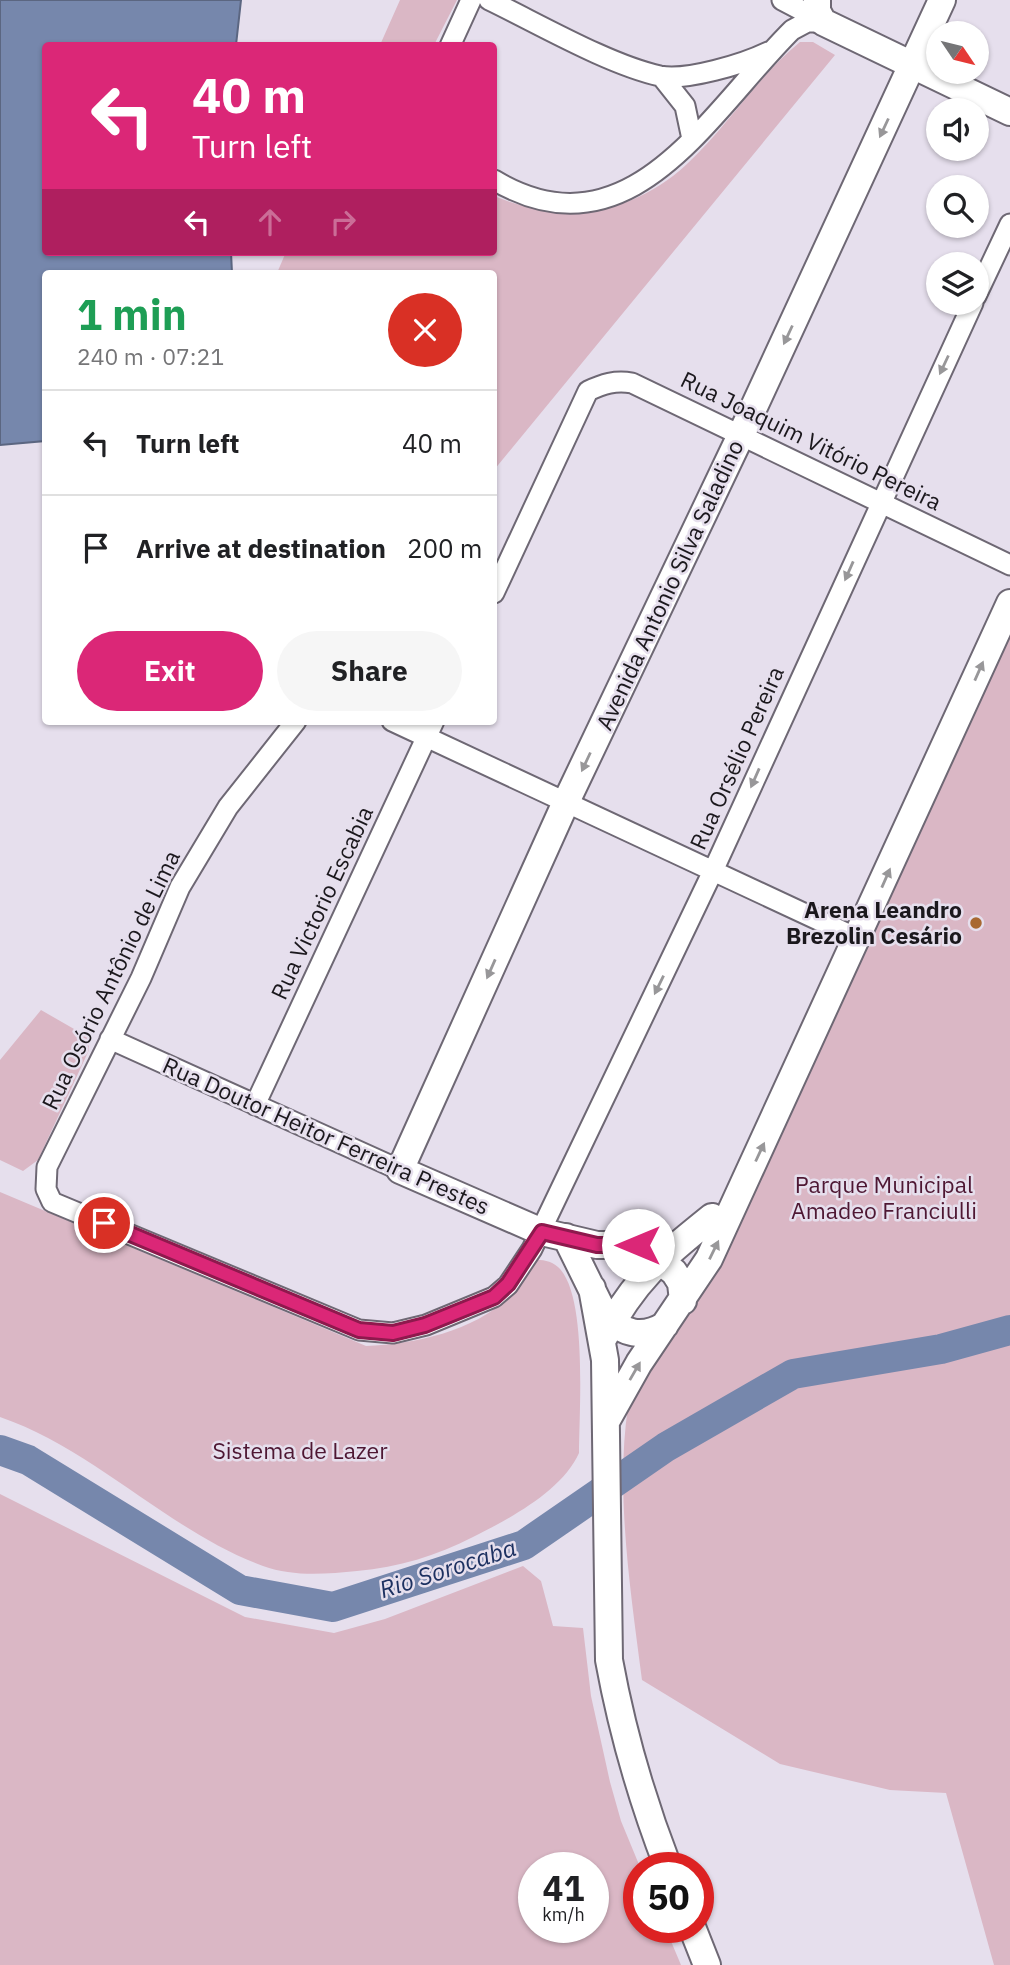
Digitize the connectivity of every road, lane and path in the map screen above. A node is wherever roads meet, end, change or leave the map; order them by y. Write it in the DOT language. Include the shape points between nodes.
graph roads {
  1 [pos="471,0"];
  2 [pos="489,0"];
  3 [pos="775,0"];
  4 [pos="782,0"];
  5 [pos="942,0"];
  6 [pos="820,11"];
  7 [pos="452,42"];
  8 [pos="777,46"];
  9 [pos="908,56"];
  10 [pos="926,69"];
  11 [pos="662,77"];
  12 [pos="926,82"];
  13 [pos="949,84"];
  14 [pos="901,91"];
  15 [pos="1010,112"];
  16 [pos="692,139"];
  17 [pos="497,182"];
  18 [pos="1010,224"];
  19 [pos="989,268"];
  20 [pos="967,315"];
  21 [pos="741,435"];
  22 [pos="880,501"];
  23 [pos="1010,565"];
  24 [pos="497,587"];
  25 [pos="1010,604"];
  26 [pos="293,725"];
  27 [pos="411,725"];
  28 [pos="430,729"];
  29 [pos="566,802"];
  30 [pos="713,871"];
  31 [pos="859,939"];
  32 [pos="110,1039"];
  33 [pos="255,1105"];
  34 [pos="400,1170"];
  35 [pos="52,1202"];
  36 [pos="722,1216"];
  37 [pos="554,1234"];
  38 [pos="624,1243"];
  39 [pos="659,1259"];
  40 [pos="683,1301"];
  41 [pos="665,1325"];
  42 [pos="608,1331"];
  43 [pos="607,1426"];
  44 [pos="662,1852"];
  45 [pos="698,1943"];
  46 [pos="707,1965"];
  1 -- 7 [label="street"];
  2 -- 11 [label="street" via="628,66"];
  3 -- 8 [label="street" via="784,25"];
  4 -- 6 [label="street"];
  5 -- 9 [label="main road, Avenida Antonio Silva Saladino"];
  6 -- 8 [label="street"];
  6 -- 9 [label="main road"];
  8 -- 11 [label="street" via="735,65"];
  8 -- 16 [label="street"];
  9 -- 10 [label="main road"];
  9 -- 14 [label="main road, Avenida Antonio Silva Saladino"];
  11 -- 16 [label="street" via="685,106"];
  12 -- 14 [label="main road"];
  13 -- 15 [label="main road"];
  14 -- 21 [label="main road, Avenida Antonio Silva Saladino, one-way"];
  16 -- 17 [label="street" via="648,180 597,201 535,198"];
  18 -- 19 [label="street"];
  20 -- 22 [label="street, Rua Orsélio Pereira, one-way"];
  21 -- 22 [label="street, Rua Joaquim Vitório Pereira"];
  21 -- 24 [label="street, Rua Joaquim Vitório Pereira" via="632,383 605,383 588,391"];
  21 -- 29 [label="main road, Avenida Antonio Silva Saladino, one-way"];
  22 -- 23 [label="street, Rua Joaquim Vitório Pereira"];
  22 -- 30 [label="street, Rua Orsélio Pereira, one-way"];
  31 -- 25 [label="main road, one-way"];
  26 -- 32 [label="street, Rua Osório Antônio de Lima" via="228,807 180,887"];
  27 -- 28 [label="street"];
  28 -- 29 [label="street"];
  28 -- 33 [label="street, Rua Victorio Escabia"];
  29 -- 30 [label="street"];
  29 -- 34 [label="main road, Avenida Antonio Silva Saladino, one-way"];
  30 -- 31 [label="street"];
  30 -- 37 [label="street, Rua Orsélio Pereira, one-way"];
  36 -- 31 [label="main road, one-way"];
  32 -- 33 [label="street, Rua Doutor Heitor Ferreira Prestes"];
  32 -- 35 [label="street, Rua Osório Antônio de Lima" via="47,1167 46,1189"];
  33 -- 34 [label="street, Rua Doutor Heitor Ferreira Prestes"];
  34 -- 37 [label="main road, Rua Doutor Heitor Ferreira Prestes"];
  35 -- 37 [label="street, Rua Orsélio Pereira" via="359,1330 393,1333 494,1297"];
  36 -- 38 [label="main road"];
  36 -- 39 [label="main road"];
  40 -- 36 [label="main road, one-way" via="709,1259"];
  37 -- 38 [label="main road, Rua Doutor Heitor Ferreira Prestes" via="597,1245"];
  37 -- 42 [label="main road" via="592,1288"];
  38 -- 39 [label="main road" via="638,1245"];
  39 -- 40 [label="main road" via="681,1283"];
  39 -- 42 [label="main road" via="624,1300"];
  40 -- 41 [label="main road"];
  41 -- 42 [label="main road" via="644,1334"];
  43 -- 41 [label="main road, one-way"];
  42 -- 43 [label="main road"];
  43 -- 44 [label="main road" via="609,1660 644,1806"];
  45 -- 46 [label="main road"];
}
